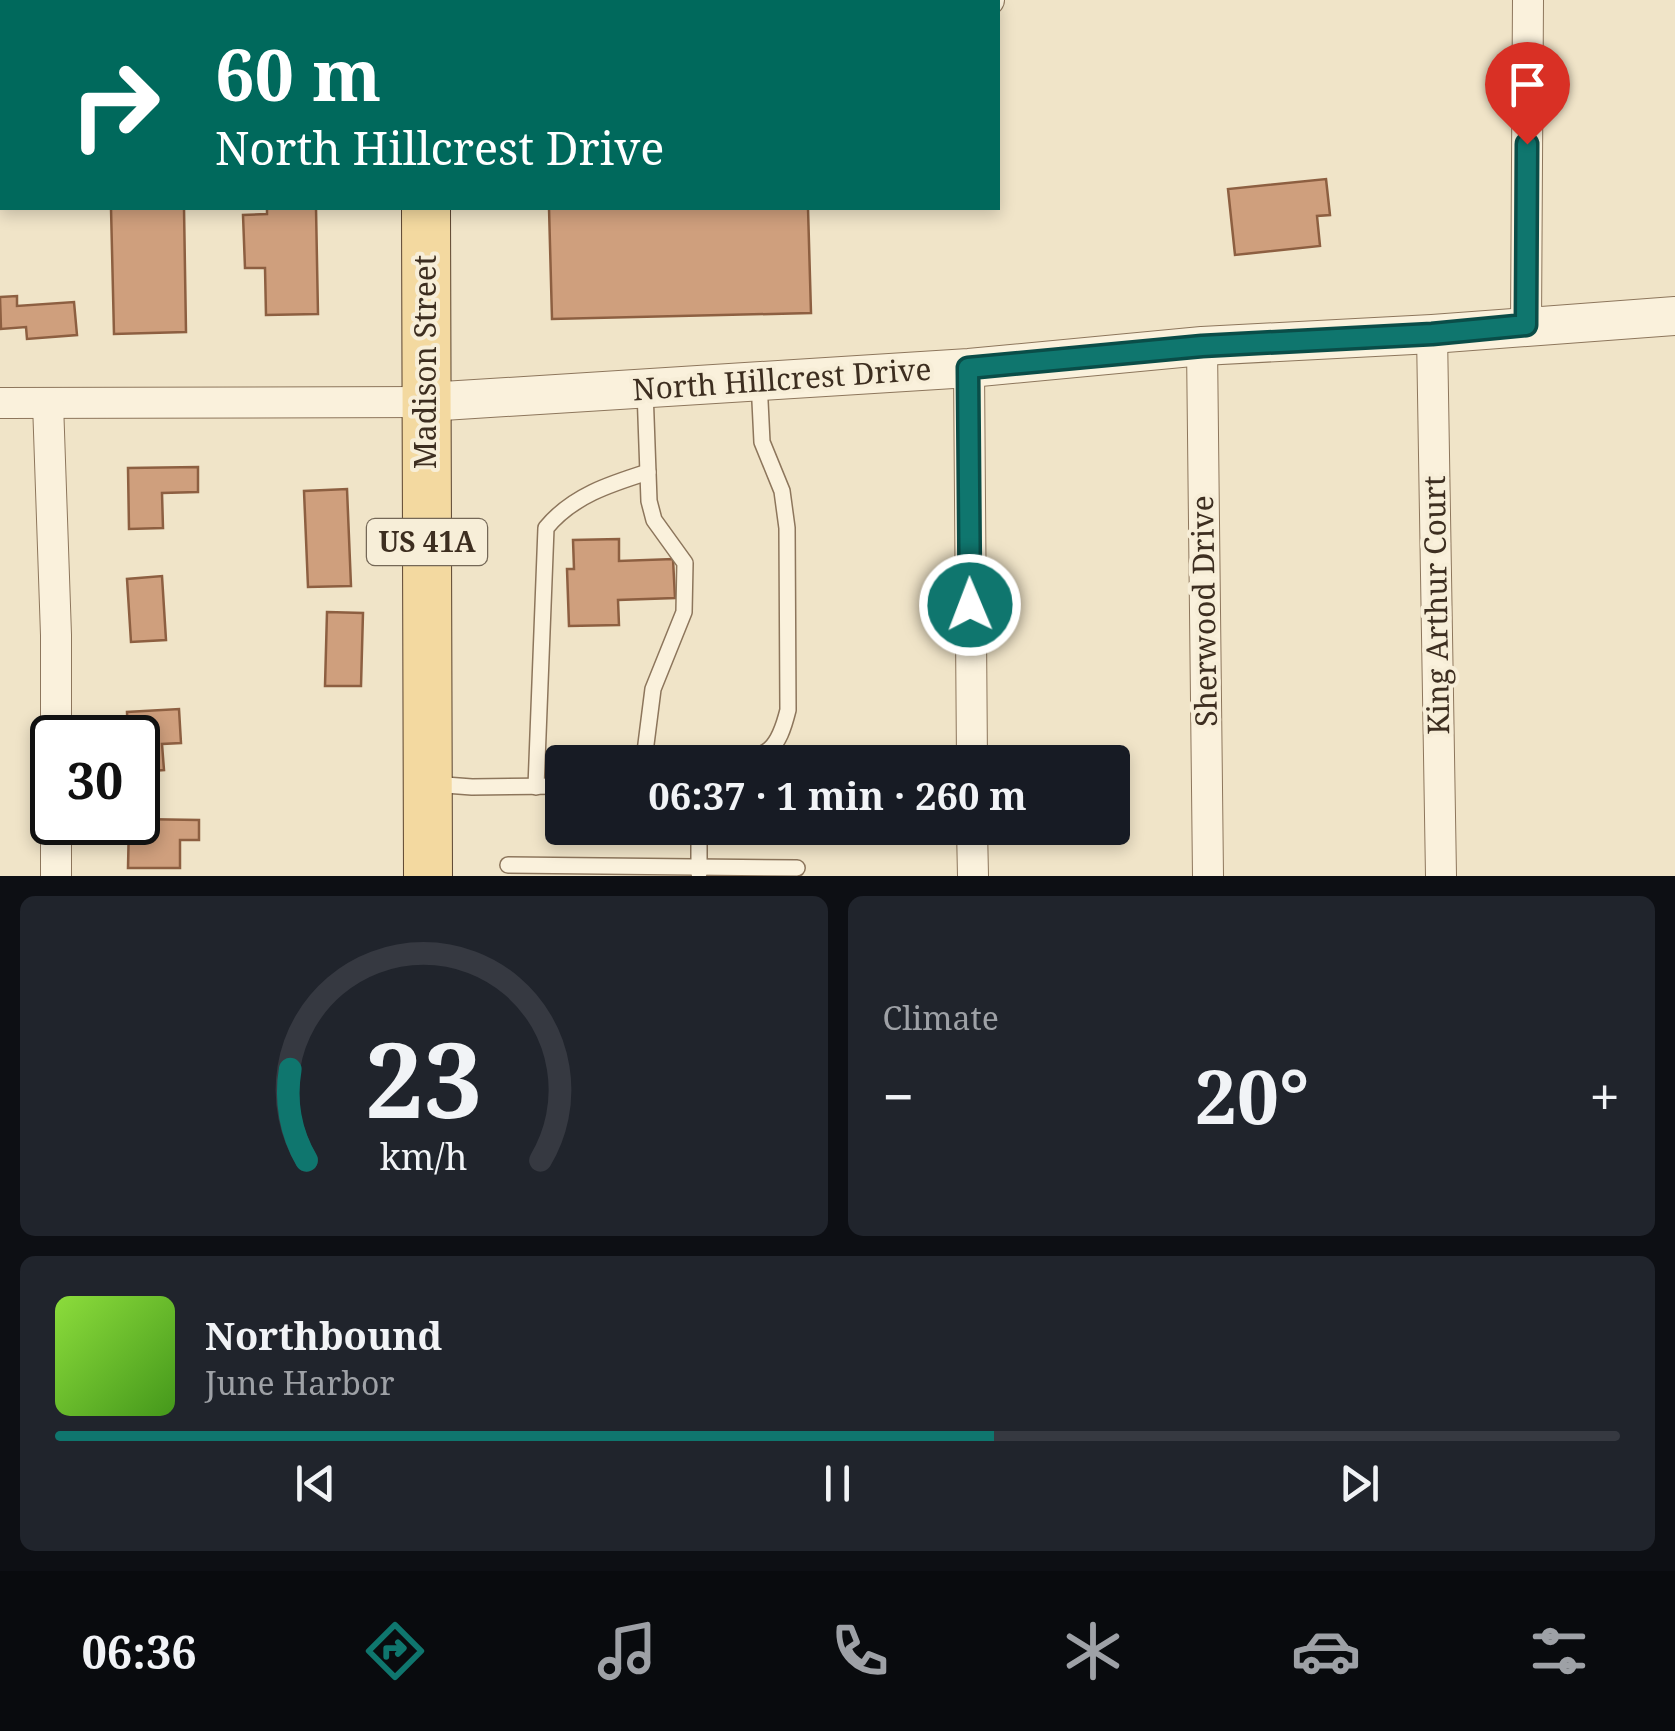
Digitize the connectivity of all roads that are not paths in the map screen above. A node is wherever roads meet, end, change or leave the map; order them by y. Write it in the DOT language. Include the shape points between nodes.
graph roads {
  1 [pos="1528,0"];
  2 [pos="426,210"];
  3 [pos="1675,316"];
  4 [pos="1526,325"];
  5 [pos="1432,334"];
  6 [pos="1202,346"];
  7 [pos="968,368"];
  8 [pos="759,381"];
  9 [pos="645,388"];
  10 [pos="427,402"];
  11 [pos="0,403"];
  12 [pos="48,403"];
  13 [pos="648,472"];
  14 [pos="56,715"];
  15 [pos="647,745"];
  16 [pos="774,745"];
  17 [pos="972,745"];
  18 [pos="428,784"];
  19 [pos="536,786"];
  20 [pos="545,786"];
  21 [pos="56,845"];
  22 [pos="699,845"];
  23 [pos="972,845"];
  24 [pos="508,865"];
  25 [pos="797,868"];
  26 [pos="698,871"];
  27 [pos="56,876"];
  28 [pos="428,876"];
  29 [pos="973,876"];
  30 [pos="1208,876"];
  31 [pos="1441,876"];
  1 -- 4 [label="street"];
  2 -- 10 [label="main road, Madison Street / US 41A"];
  3 -- 4 [label="street, North Hillcrest Drive"];
  4 -- 5 [label="street, North Hillcrest Drive"];
  5 -- 6 [label="street, North Hillcrest Drive"];
  5 -- 31 [label="street, King Arthur Court"];
  6 -- 7 [label="street, North Hillcrest Drive"];
  6 -- 30 [label="street, Sherwood Drive"];
  7 -- 8 [label="street, North Hillcrest Drive"];
  7 -- 17 [label="street"];
  8 -- 9 [label="street, North Hillcrest Drive"];
  8 -- 16 [label="lane" via="762,442 782,490 786,528 788,710"];
  9 -- 10 [label="street, North Hillcrest Drive"];
  9 -- 13 [label="lane"];
  10 -- 12 [label="street"];
  10 -- 18 [label="main road, Madison Street / US 41A"];
  11 -- 12 [label="street"];
  12 -- 14 [label="street"];
  13 -- 15 [label="lane" via="654,520 685,563 684,612 653,689"];
  13 -- 19 [label="lane" via="601,486 546,528"];
  18 -- 19 [label="lane"];
  18 -- 28 [label="main road, Madison Street / US 41A"];
  19 -- 20 [label="lane"];
  21 -- 27 [label="street"];
  22 -- 26 [label="lane"];
  23 -- 29 [label="street"];
  24 -- 26 [label="lane"];
  25 -- 26 [label="lane"];
}
